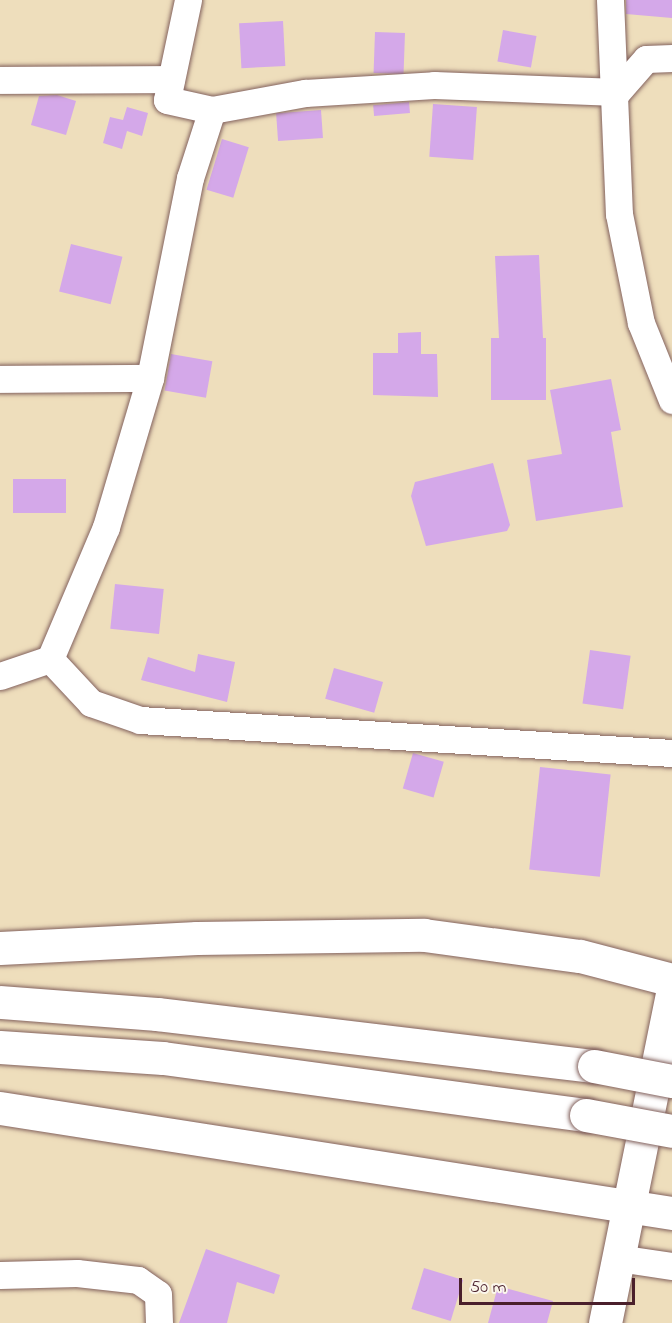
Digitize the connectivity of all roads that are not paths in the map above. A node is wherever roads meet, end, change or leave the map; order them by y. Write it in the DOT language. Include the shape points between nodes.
graph roads {
  1 [pos="188,0"];
  2 [pos="610,0"];
  3 [pos="672,58"];
  4 [pos="171,79"];
  5 [pos="0,80"];
  6 [pos="614,92"];
  7 [pos="212,110"];
  8 [pos="150,378"];
  9 [pos="0,379"];
  10 [pos="671,396"];
  11 [pos="50,659"];
  12 [pos="0,676"];
  13 [pos="672,753"];
  14 [pos="0,948"];
  15 [pos="672,980"];
  16 [pos="672,993"];
  17 [pos="0,1002"];
  18 [pos="0,1047"];
  19 [pos="672,1081"];
  20 [pos="0,1108"];
  21 [pos="672,1131"];
  22 [pos="628,1208"];
  23 [pos="672,1213"];
  24 [pos="618,1258"];
  25 [pos="672,1266"];
  26 [pos="0,1275"];
  27 [pos="159,1323"];
  28 [pos="605,1323"];
  1 -- 4 [label="street"];
  2 -- 6 [label="street"];
  3 -- 6 [label="street" via="646,59"];
  4 -- 5 [label="street"];
  4 -- 7 [label="street" via="167,100"];
  6 -- 7 [label="street" via="434,85 305,93"];
  6 -- 10 [label="street" via="619,214 641,323"];
  7 -- 8 [label="street" via="190,178"];
  8 -- 9 [label="street"];
  8 -- 11 [label="street" via="106,527"];
  11 -- 12 [label="street"];
  11 -- 13 [label="street" via="91,703 141,720"];
  14 -- 15 [label="main road" via="197,938 424,935 580,956"];
  16 -- 22 [label="main road"];
  17 -- 19 [label="main road, bridge" via="157,1014 594,1066"];
  18 -- 21 [label="main road, bridge" via="163,1058 586,1115"];
  20 -- 22 [label="main road"];
  22 -- 23 [label="main road"];
  22 -- 24 [label="main road"];
  24 -- 25 [label="street"];
  24 -- 28 [label="main road"];
  26 -- 27 [label="street" via="77,1273 138,1280 158,1294"];
}
